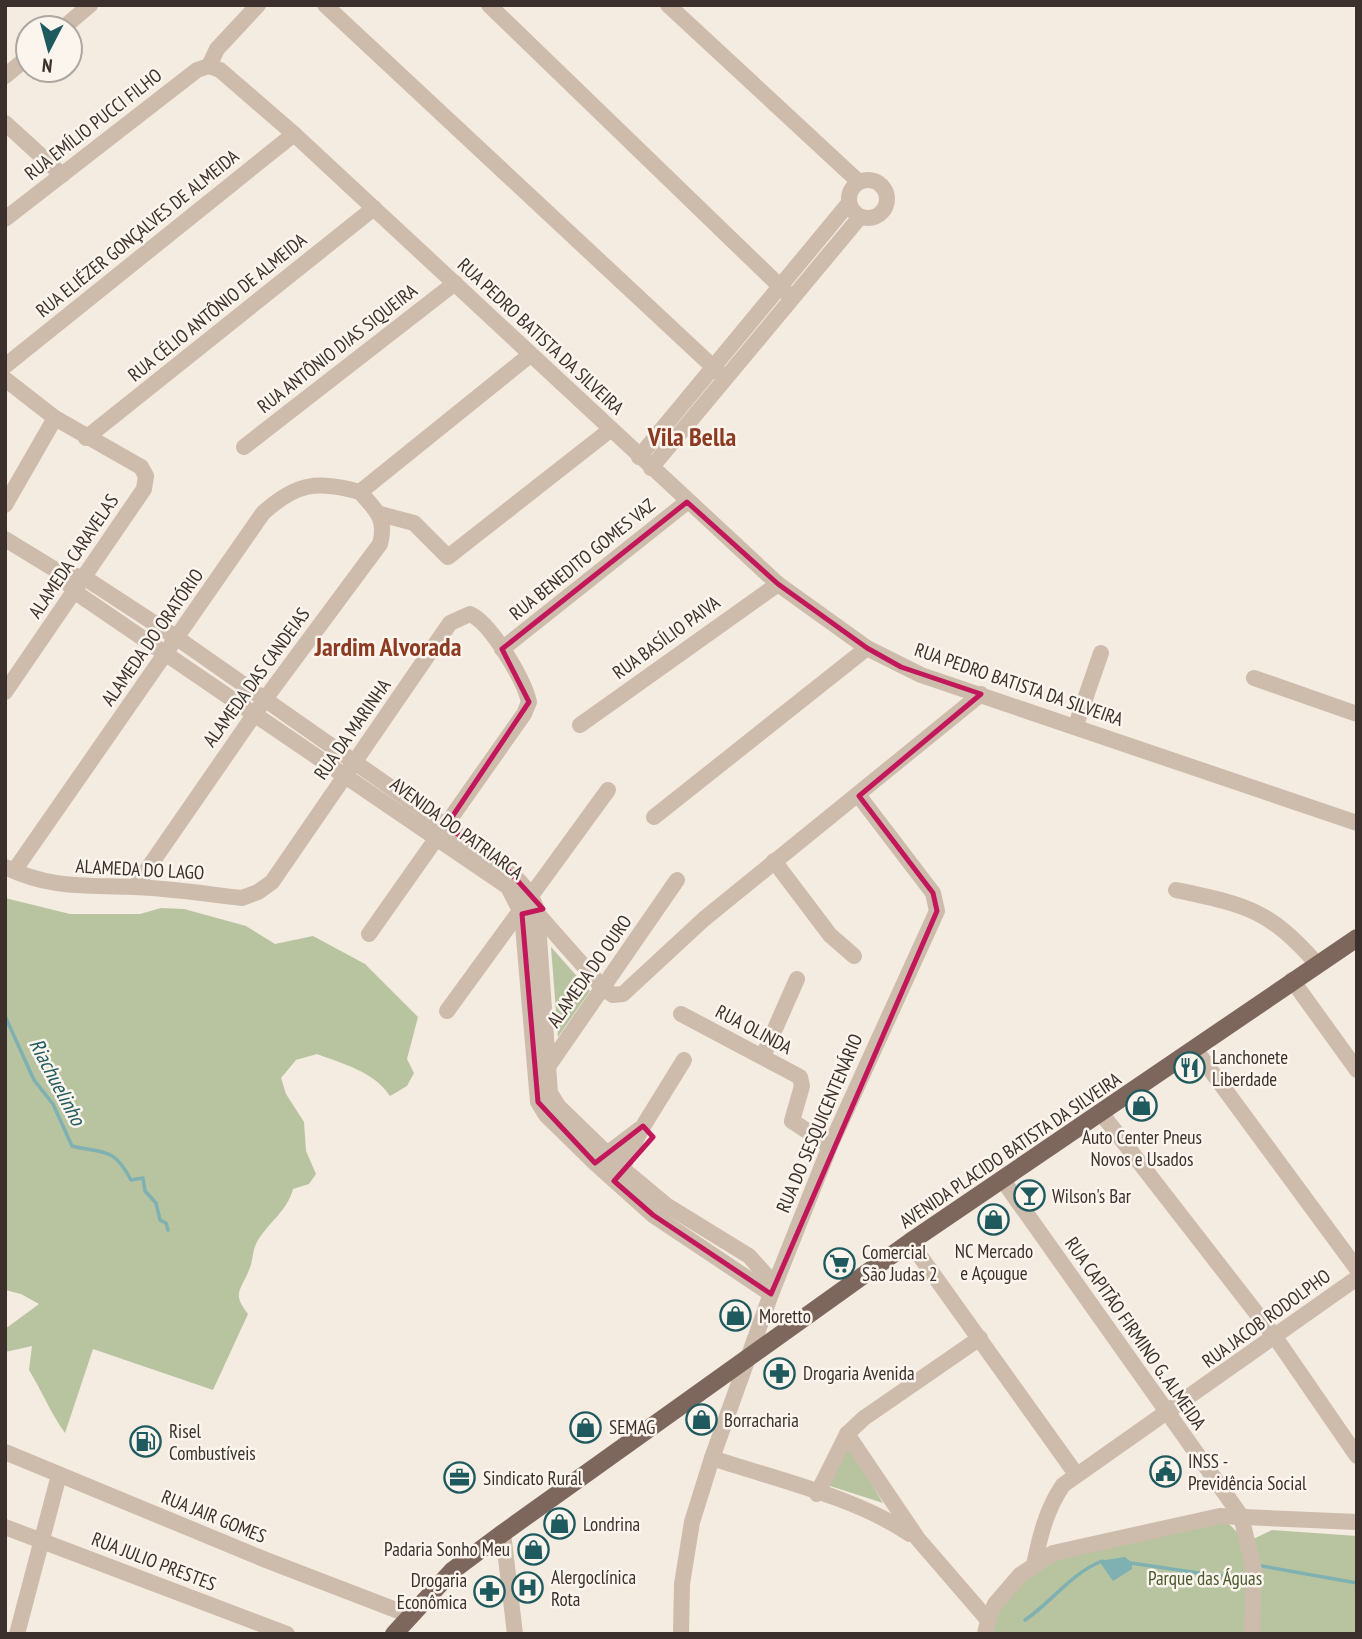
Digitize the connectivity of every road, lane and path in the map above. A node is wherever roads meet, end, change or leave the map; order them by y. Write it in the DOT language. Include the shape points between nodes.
graph roads {
  1 [pos="258,5"];
  2 [pos="325,5"];
  3 [pos="489,5"];
  4 [pos="669,6"];
  5 [pos="209,66"];
  6 [pos="5,123"];
  7 [pos="294,134"];
  8 [pos="62,175"];
  9 [pos="859,182"];
  10 [pos="849,203"];
  11 [pos="374,208"];
  12 [pos="860,217"];
  13 [pos="5,219"];
  14 [pos="454,283"];
  15 [pos="786,293"];
  16 [pos="530,355"];
  17 [pos="5,366"];
  18 [pos="720,373"];
  19 [pos="5,379"];
  20 [pos="55,418"];
  21 [pos="610,430"];
  22 [pos="86,438"];
  23 [pos="244,447"];
  24 [pos="645,462"];
  25 [pos="359,492"];
  26 [pos="687,502"];
  27 [pos="5,505"];
  28 [pos="380,514"];
  29 [pos="5,539"];
  30 [pos="59,572"];
  31 [pos="85,578"];
  32 [pos="778,583"];
  33 [pos="75,592"];
  34 [pos="177,638"];
  35 [pos="867,648"];
  36 [pos="502,649"];
  37 [pos="167,652"];
  38 [pos="1101,653"];
  39 [pos="1254,678"];
  40 [pos="5,692"];
  41 [pos="981,694"];
  42 [pos="265,699"];
  43 [pos="255,713"];
  44 [pos="1357,714"];
  45 [pos="580,725"];
  46 [pos="1076,725"];
  47 [pos="351,768"];
  48 [pos="608,790"];
  49 [pos="859,796"];
  50 [pos="654,817"];
  51 [pos="1357,822"];
  52 [pos="442,832"];
  53 [pos="774,861"];
  54 [pos="9,869"];
  55 [pos="677,880"];
  56 [pos="272,881"];
  57 [pos="135,887"];
  58 [pos="1176,890"];
  59 [pos="528,906"];
  60 [pos="369,934"];
  61 [pos="1357,938"];
  62 [pos="854,956"];
  63 [pos="1317,964"];
  64 [pos="797,979"];
  65 [pos="1292,980"];
  66 [pos="604,989"];
  67 [pos="447,1011"];
  68 [pos="681,1014"];
  69 [pos="1195,1049"];
  70 [pos="763,1056"];
  71 [pos="684,1060"];
  72 [pos="546,1070"];
  73 [pos="1357,1070"];
  74 [pos="534,1083"];
  75 [pos="1101,1113"];
  76 [pos="642,1128"];
  77 [pos="830,1146"];
  78 [pos="600,1158"];
  79 [pos="619,1175"];
  80 [pos="1002,1179"];
  81 [pos="910,1242"];
  82 [pos="1357,1269"];
  83 [pos="1357,1278"];
  84 [pos="772,1289"];
  85 [pos="1275,1337"];
  86 [pos="980,1338"];
  87 [pos="750,1357"];
  88 [pos="1168,1414"];
  89 [pos="847,1434"];
  90 [pos="5,1452"];
  91 [pos="1357,1456"];
  92 [pos="712,1458"];
  93 [pos="1076,1474"];
  94 [pos="59,1475"];
  95 [pos="817,1494"];
  96 [pos="1241,1516"];
  97 [pos="1357,1522"];
  98 [pos="5,1527"];
  99 [pos="503,1533"];
  100 [pos="918,1539"];
  101 [pos="43,1542"];
  102 [pos="1034,1565"];
  103 [pos="409,1615"];
  104 [pos="986,1627"];
  105 [pos="17,1634"];
  106 [pos="287,1634"];
  107 [pos="394,1634"];
  108 [pos="515,1634"];
  109 [pos="681,1634"];
  110 [pos="1252,1634"];
  1 -- 5 [label="street" via="218,49"];
  2 -- 18 [label="street"];
  3 -- 15 [label="street"];
  4 -- 9 [label="street"];
  5 -- 7 [label="street, RUA PEDRO BATISTA DA SILVEIRA" via="220,70"];
  5 -- 8 [label="street, RUA EMÍLIO PUCCI FILHO" via="197,70"];
  6 -- 8 [label="street"];
  7 -- 11 [label="street, RUA PEDRO BATISTA DA SILVEIRA"];
  7 -- 17 [label="street, RUA ELIÉZER GONÇALVES DE ALMEIDA"];
  8 -- 13 [label="street, RUA EMÍLIO PUCCI FILHO"];
  9 -- 10 [label="street"];
  9 -- 12 [label="street" via="877,182 887,196 882,213"];
  10 -- 12 [label="street"];
  10 -- 15 [label="street"];
  11 -- 14 [label="street, RUA PEDRO BATISTA DA SILVEIRA"];
  11 -- 22 [label="street, RUA CÉLIO ANTÔNIO DE ALMEIDA"];
  12 -- 15 [label="street"];
  14 -- 16 [label="street, RUA PEDRO BATISTA DA SILVEIRA"];
  14 -- 23 [label="street, RUA ANTÔNIO DIAS SIQUEIRA"];
  15 -- 18 [label="street"];
  16 -- 21 [label="street, RUA PEDRO BATISTA DA SILVEIRA"];
  16 -- 25 [label="street"];
  18 -- 24 [label="street"];
  19 -- 20 [label="street"];
  20 -- 22 [label="street"];
  20 -- 27 [label="street"];
  21 -- 24 [label="street, RUA PEDRO BATISTA DA SILVEIRA"];
  21 -- 28 [label="street" via="448,557 414,523"];
  22 -- 31 [label="street, ALAMEDA CARAVELAS" via="141,467 146,476 144,489"];
  24 -- 26 [label="street, RUA PEDRO BATISTA DA SILVEIRA"];
  25 -- 28 [label="street"];
  25 -- 34 [label="street, ALAMEDA DO ORATÓRIO" via="336,485 310,485 282,495 263,513"];
  26 -- 32 [label="street, RUA PEDRO BATISTA DA SILVEIRA"];
  26 -- 36 [label="street, RUA BENEDITO GOMES VAZ"];
  28 -- 42 [label="street, ALAMEDA DAS CANDEIAS" via="384,528 380,544"];
  29 -- 30 [label="street, AVENIDA DO PATRIARCA"];
  30 -- 31 [label="street, AVENIDA DO PATRIARCA"];
  30 -- 33 [label="street, AVENIDA DO PATRIARCA"];
  31 -- 33 [label="street, ALAMEDA CARAVELAS"];
  31 -- 34 [label="street, AVENIDA DO PATRIARCA"];
  32 -- 35 [label="street, RUA PEDRO BATISTA DA SILVEIRA"];
  32 -- 45 [label="street, RUA BASÍLIO PAIVA"];
  33 -- 37 [label="street, AVENIDA DO PATRIARCA"];
  33 -- 40 [label="street, ALAMEDA CARAVELAS"];
  34 -- 37 [label="street, ALAMEDA DO ORATÓRIO"];
  34 -- 42 [label="street, AVENIDA DO PATRIARCA"];
  35 -- 41 [label="street, RUA PEDRO BATISTA DA SILVEIRA" via="911,671"];
  35 -- 50 [label="street"];
  36 -- 47 [label="street, RUA DA MARINHA" via="477,617 463,615 450,623"];
  36 -- 52 [label="street" via="529,702"];
  37 -- 43 [label="street, AVENIDA DO PATRIARCA"];
  37 -- 54 [label="street, ALAMEDA DO ORATÓRIO"];
  38 -- 46 [label="street"];
  39 -- 44 [label="street"];
  41 -- 46 [label="street, RUA PEDRO BATISTA DA SILVEIRA"];
  41 -- 49 [label="street"];
  42 -- 43 [label="street, ALAMEDA DAS CANDEIAS"];
  42 -- 47 [label="street, AVENIDA DO PATRIARCA"];
  43 -- 47 [label="street, AVENIDA DO PATRIARCA"];
  43 -- 57 [label="street, ALAMEDA DAS CANDEIAS"];
  46 -- 51 [label="street, RUA PEDRO BATISTA DA SILVEIRA"];
  47 -- 52 [label="street, AVENIDA DO PATRIARCA"];
  47 -- 56 [label="street, RUA DA MARINHA"];
  48 -- 59 [label="street"];
  49 -- 53 [label="street"];
  49 -- 77 [label="street, RUA DO SESQUICENTENÁRIO" via="933,893 937,911"];
  52 -- 59 [label="street, AVENIDA DO PATRIARCA"];
  52 -- 60 [label="street"];
  53 -- 62 [label="street" via="830,935"];
  53 -- 66 [label="street" via="623,994 613,995"];
  54 -- 57 [label="street, ALAMEDA DO LAGO" via="48,884"];
  55 -- 66 [label="street, ALAMEDA DO OURO"];
  56 -- 57 [label="street, ALAMEDA DO LAGO" via="242,898"];
  58 -- 63 [label="street" via="1265,916 1290,933"];
  59 -- 66 [label="street, AVENIDA DO PATRIARCA"];
  59 -- 67 [label="street"];
  59 -- 72 [label="street"];
  59 -- 74 [label="street"];
  61 -- 63 [label="main road, AVENIDA PLACIDO BATISTA DA SILVEIRA"];
  63 -- 65 [label="main road, AVENIDA PLACIDO BATISTA DA SILVEIRA"];
  64 -- 70 [label="street"];
  65 -- 69 [label="main road, AVENIDA PLACIDO BATISTA DA SILVEIRA"];
  65 -- 73 [label="street"];
  66 -- 72 [label="street, ALAMEDA DO OURO"];
  68 -- 70 [label="street, RUA OLINDA"];
  69 -- 75 [label="main road, AVENIDA PLACIDO BATISTA DA SILVEIRA"];
  69 -- 82 [label="street"];
  70 -- 77 [label="street, RUA OLINDA" via="800,1077 802,1086 792,1121"];
  71 -- 76 [label="street"];
  72 -- 74 [label="street, ALAMEDA DO OURO"];
  72 -- 78 [label="street" via="550,1093"];
  74 -- 78 [label="street" via="546,1115"];
  75 -- 80 [label="main road, AVENIDA PLACIDO BATISTA DA SILVEIRA"];
  75 -- 85 [label="street"];
  76 -- 78 [label="street"];
  76 -- 79 [label="street"];
  77 -- 84 [label="street, RUA DO SESQUICENTENÁRIO"];
  78 -- 79 [label="street"];
  79 -- 84 [label="street" via="653,1215"];
  80 -- 81 [label="main road, AVENIDA PLACIDO BATISTA DA SILVEIRA"];
  80 -- 88 [label="street, RUA CAPITÃO FIRMINO G. ALMEIDA"];
  81 -- 86 [label="street"];
  81 -- 87 [label="main road, AVENIDA PLACIDO BATISTA DA SILVEIRA"];
  83 -- 85 [label="street, RUA JACOB RODOLPHO"];
  84 -- 87 [label="street, RUA DO SESQUICENTENÁRIO"];
  85 -- 88 [label="street, RUA JACOB RODOLPHO"];
  85 -- 91 [label="street"];
  86 -- 89 [label="street"];
  86 -- 93 [label="street"];
  87 -- 92 [label="street, RUA DO SESQUICENTENÁRIO"];
  87 -- 99 [label="main road, AVENIDA PLACIDO BATISTA DA SILVEIRA"];
  88 -- 93 [label="street, RUA JACOB RODOLPHO"];
  88 -- 96 [label="street, RUA CAPITÃO FIRMINO G. ALMEIDA"];
  89 -- 95 [label="street"];
  89 -- 100 [label="street"];
  90 -- 94 [label="street, RUA JAIR GOMES"];
  92 -- 95 [label="street"];
  92 -- 109 [label="street, RUA DO SESQUICENTENÁRIO" via="692,1522 682,1584"];
  93 -- 102 [label="street, RUA JACOB RODOLPHO" via="1052,1502"];
  94 -- 101 [label="street"];
  94 -- 103 [label="street, RUA JAIR GOMES"];
  95 -- 100 [label="street" via="889,1520"];
  96 -- 97 [label="street"];
  96 -- 102 [label="street" via="1220,1516 1053,1553"];
  96 -- 110 [label="street, RUA CAPITÃO FIRMINO G. ALMEIDA" via="1254,1570"];
  98 -- 101 [label="street, RUA JULIO PRESTES"];
  99 -- 103 [label="main road, AVENIDA PLACIDO BATISTA DA SILVEIRA" via="453,1571"];
  99 -- 108 [label="street"];
  100 -- 104 [label="street"];
  101 -- 105 [label="street"];
  101 -- 106 [label="street, RUA JULIO PRESTES"];
  102 -- 104 [label="street" via="1002,1596"];
  103 -- 107 [label="main road, AVENIDA PLACIDO BATISTA DA SILVEIRA"];
}
